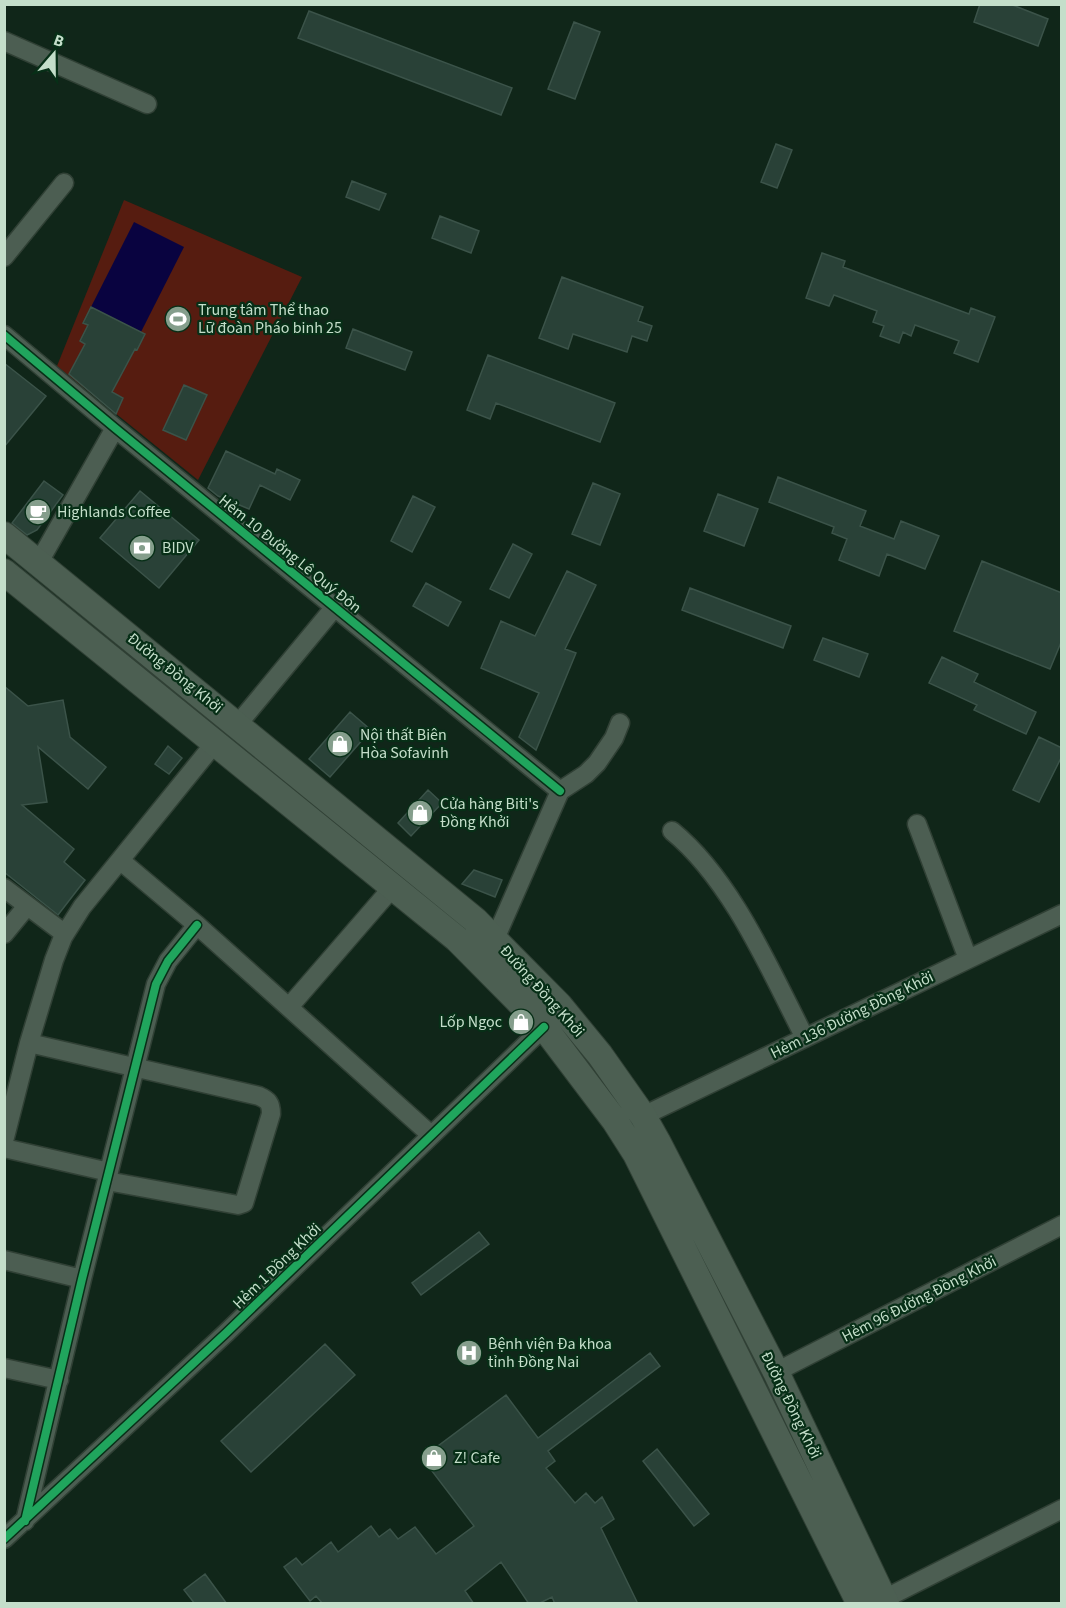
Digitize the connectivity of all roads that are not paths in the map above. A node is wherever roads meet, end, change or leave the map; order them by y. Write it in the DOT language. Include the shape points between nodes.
graph roads {
  1 [pos="4,41"];
  2 [pos="147,104"];
  3 [pos="64,183"];
  4 [pos="4,257"];
  5 [pos="4,335"];
  6 [pos="115,428"];
  7 [pos="4,535"];
  8 [pos="39,562"];
  9 [pos="4,572"];
  10 [pos="334,608"];
  11 [pos="143,647"];
  12 [pos="125,671"];
  13 [pos="620,723"];
  14 [pos="238,724"];
  15 [pos="214,744"];
  16 [pos="560,791"];
  17 [pos="917,824"];
  18 [pos="672,831"];
  19 [pos="121,861"];
  20 [pos="4,888"];
  21 [pos="392,888"];
  22 [pos="27,906"];
  23 [pos="1062,914"];
  24 [pos="197,925"];
  25 [pos="4,934"];
  26 [pos="64,934"];
  27 [pos="495,939"];
  28 [pos="968,959"];
  29 [pos="478,960"];
  30 [pos="289,1007"];
  31 [pos="544,1027"];
  32 [pos="805,1038"];
  33 [pos="29,1043"];
  34 [pos="134,1067"];
  35 [pos="643,1116"];
  36 [pos="431,1135"];
  37 [pos="4,1141"];
  38 [pos="4,1148"];
  39 [pos="108,1176"];
  40 [pos="1062,1226"];
  41 [pos="4,1260"];
  42 [pos="82,1279"];
  43 [pos="4,1368"];
  44 [pos="776,1372"];
  45 [pos="58,1380"];
  46 [pos="1062,1509"];
  47 [pos="26,1521"];
  48 [pos="4,1539"];
  49 [pos="875,1602"];
  1 -- 2 [label="street"];
  3 -- 4 [label="street"];
  5 -- 6 [label="street, Hẻm 10 Đường Lê Quý Đôn"];
  6 -- 8 [label="street"];
  6 -- 10 [label="street, Hẻm 10 Đường Lê Quý Đôn"];
  7 -- 8 [label="main road, Đường Đồng Khởi"];
  8 -- 11 [label="main road, Đường Đồng Khởi"];
  9 -- 12 [label="main road, Đường Đồng Khởi"];
  10 -- 14 [label="street"];
  10 -- 16 [label="street, Hẻm 10 Đường Lê Quý Đôn"];
  11 -- 12 [label="main road"];
  11 -- 14 [label="main road, Đường Đồng Khởi"];
  12 -- 15 [label="main road, Đường Đồng Khởi"];
  13 -- 16 [label="street" via="597,763"];
  14 -- 27 [label="main road, Đường Đồng Khởi"];
  15 -- 19 [label="street"];
  15 -- 21 [label="main road, Đường Đồng Khởi"];
  16 -- 27 [label="street"];
  17 -- 28 [label="street"];
  18 -- 32 [label="street" via="716,879"];
  19 -- 24 [label="street"];
  19 -- 26 [label="street"];
  20 -- 22 [label="street"];
  21 -- 29 [label="main road, Đường Đồng Khởi"];
  21 -- 30 [label="street"];
  22 -- 25 [label="street"];
  22 -- 26 [label="street"];
  23 -- 28 [label="street, Hẻm 136 Đường Đồng Khởi"];
  24 -- 30 [label="street"];
  24 -- 34 [label="street" via="161,971"];
  26 -- 33 [label="street"];
  27 -- 29 [label="main road"];
  27 -- 35 [label="main road, Đường Đồng Khởi" via="559,1005"];
  28 -- 32 [label="street, Hẻm 136 Đường Đồng Khởi"];
  29 -- 31 [label="main road, Đường Đồng Khởi"];
  30 -- 36 [label="street"];
  31 -- 36 [label="street, Hẻm 1 Đồng Khởi"];
  31 -- 49 [label="main road, Đường Đồng Khởi" via="636,1154"];
  32 -- 35 [label="street, Hẻm 136 Đường Đồng Khởi"];
  33 -- 34 [label="street"];
  33 -- 37 [label="street"];
  34 -- 39 [label="street"];
  34 -- 39 [label="street" via="259,1096 271,1105 271,1114 244,1203 238,1205"];
  35 -- 44 [label="main road, Đường Đồng Khởi"];
  36 -- 47 [label="street, Hẻm 1 Đồng Khởi"];
  38 -- 39 [label="street"];
  39 -- 42 [label="street"];
  40 -- 44 [label="street, Hẻm 96 Đường Đồng Khởi"];
  41 -- 42 [label="street"];
  42 -- 45 [label="street"];
  43 -- 45 [label="street"];
  44 -- 49 [label="main road, Đường Đồng Khởi"];
  45 -- 47 [label="street"];
  46 -- 49 [label="street"];
  47 -- 48 [label="street, Hẻm 1 Đồng Khởi"];
}
